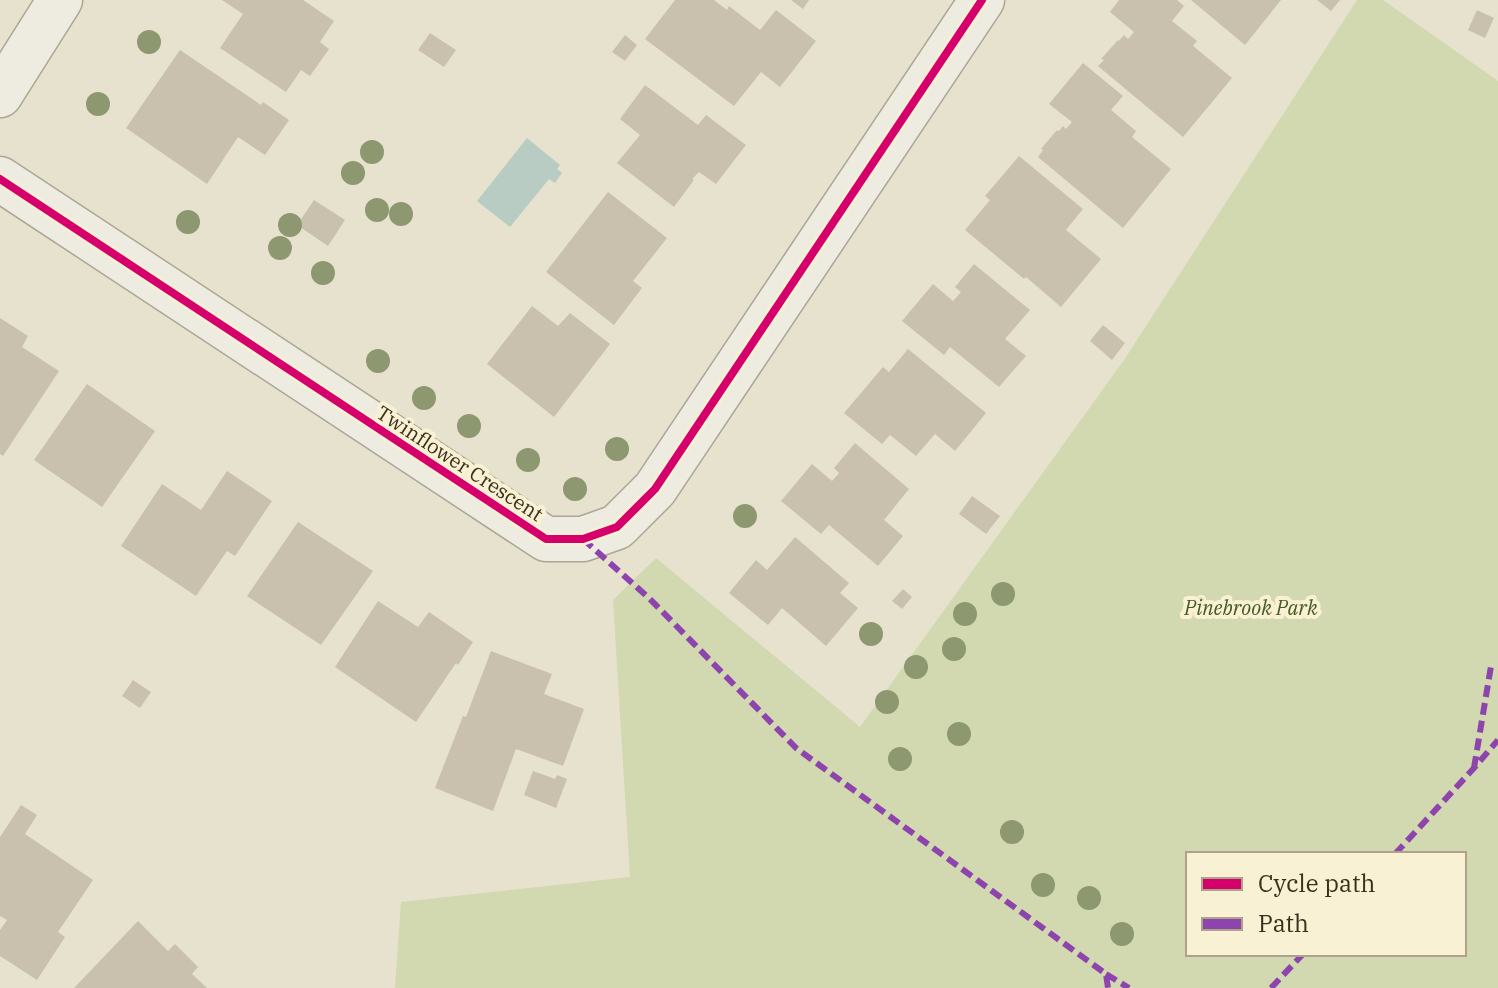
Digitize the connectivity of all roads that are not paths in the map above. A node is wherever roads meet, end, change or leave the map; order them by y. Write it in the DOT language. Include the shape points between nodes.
graph roads {
  1 [pos="60,0"];
  2 [pos="982,0"];
  3 [pos="0,95"];
  4 [pos="0,179"];
  1 -- 3 [label="street"];
  2 -- 4 [label="street, Twinflower Crescent" via="655,489 617,527 583,539 546,539"];
}
